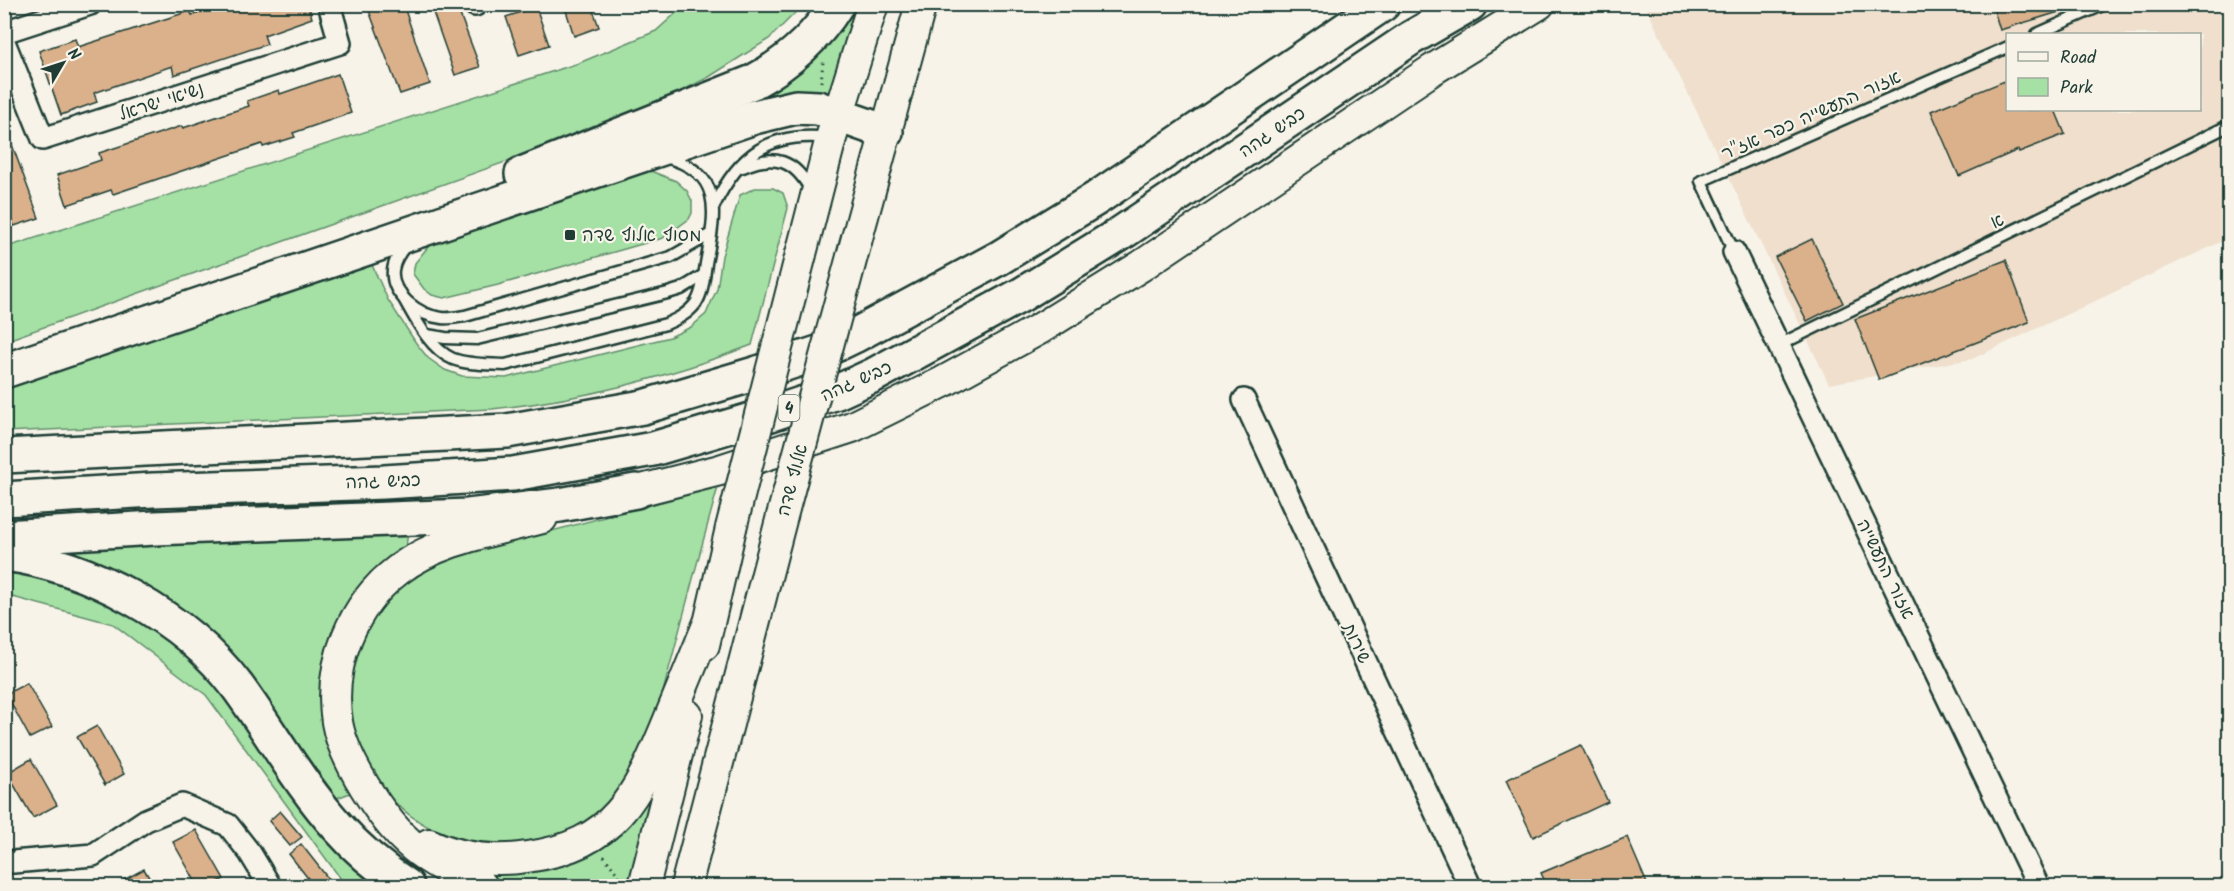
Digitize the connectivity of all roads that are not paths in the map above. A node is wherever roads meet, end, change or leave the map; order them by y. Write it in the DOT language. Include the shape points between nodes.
graph roads {
  1 [pos="90,4"];
  2 [pos="328,4"];
  3 [pos="873,4"];
  4 [pos="921,4"];
  5 [pos="1383,4"];
  6 [pos="1470,4"];
  7 [pos="1539,4"];
  8 [pos="2105,4"];
  9 [pos="828,16"];
  10 [pos="4,32"];
  11 [pos="2039,33"];
  12 [pos="4,42"];
  13 [pos="2006,47"];
  14 [pos="2229,125"];
  15 [pos="847,128"];
  16 [pos="648,154"];
  17 [pos="734,170"];
  18 [pos="814,204"];
  19 [pos="714,206"];
  20 [pos="422,230"];
  21 [pos="711,234"];
  22 [pos="1734,252"];
  23 [pos="704,275"];
  24 [pos="400,292"];
  25 [pos="158,319"];
  26 [pos="427,335"];
  27 [pos="1779,345"];
  28 [pos="4,371"];
  29 [pos="1244,400"];
  30 [pos="4,456"];
  31 [pos="636,491"];
  32 [pos="4,499"];
  33 [pos="4,537"];
  34 [pos="4,554"];
  35 [pos="708,625"];
  36 [pos="376,805"];
  37 [pos="4,861"];
  38 [pos="634,885"];
  39 [pos="270,886"];
  40 [pos="406,886"];
  41 [pos="482,886"];
  42 [pos="686,886"];
  43 [pos="1470,886"];
  44 [pos="2038,886"];
  1 -- 10 [label="street"];
  2 -- 12 [label="street, נשיאי ישראל" via="340,43 43,139"];
  3 -- 15 [label="main road, אלוף שדה"];
  4 -- 15 [label="main road, אלוף שדה"];
  5 -- 30 [label="highway" via="1097,198 999,258 821,352 758,373 643,407 507,431"];
  6 -- 32 [label="highway, כביש גהה / 4" via="1411,38 1120,234 1021,295 837,392 653,449 513,474"];
  7 -- 31 [label="main road" via="1432,70 1141,266 943,382 852,427 720,470"];
  8 -- 11 [label="lane"];
  9 -- 25 [label="highway" via="805,45 775,70 738,88"];
  13 -- 22 [label="lane, אזור התעשייה כפר אז\"ר" via="1701,181"];
  14 -- 27 [label="lane, א"];
  15 -- 16 [label="highway" via="796,107 754,117"];
  15 -- 17 [label="lane" via="778,140 760,147"];
  15 -- 18 [label="main road, אלוף שדה"];
  15 -- 42 [label="main road, אלוף שדה, bridge" via="857,238"];
  16 -- 19 [label="lane" via="674,159 696,172 711,190"];
  16 -- 20 [label="highway"];
  17 -- 18 [label="lane" via="752,163 781,160 804,178"];
  17 -- 19 [label="lane"];
  18 -- 35 [label="main road, אלוף שדה, bridge"];
  19 -- 21 [label="lane"];
  20 -- 24 [label="lane" via="405,246 393,270"];
  20 -- 25 [label="highway"];
  21 -- 23 [label="lane"];
  21 -- 24 [label="lane" via="671,257 465,316 443,319 424,314"];
  22 -- 27 [label="street, אזור התעשייה"];
  23 -- 26 [label="lane" via="668,293 477,339"];
  23 -- 26 [label="lane" via="694,305 666,324 505,365 451,358"];
  24 -- 26 [label="lane"];
  25 -- 28 [label="highway"];
  27 -- 44 [label="street, אזור התעשייה"];
  29 -- 43 [label="street, שירות"];
  31 -- 33 [label="highway" via="468,516"];
  31 -- 36 [label="main road" via="428,551 399,568 370,597 343,646 335,701 338,725 354,766"];
  34 -- 40 [label="highway" via="33,558 90,576 162,617 191,640 236,685 336,825 375,863"];
  35 -- 36 [label="main road" via="639,787 616,816 590,837 559,852 480,858 439,849 420,840"];
  35 -- 38 [label="main road, אלוף שדה"];
  36 -- 41 [label="main road" via="410,844"];
  37 -- 39 [label="street" via="93,855 146,820 182,805 228,825"];
}
